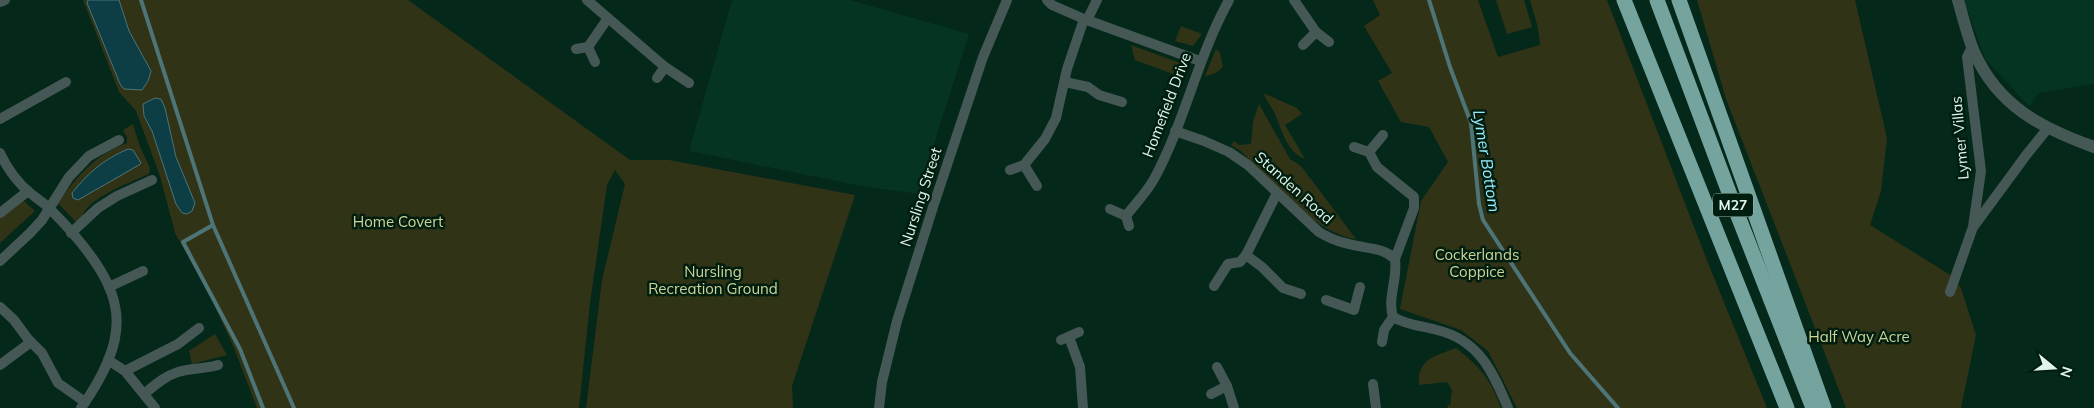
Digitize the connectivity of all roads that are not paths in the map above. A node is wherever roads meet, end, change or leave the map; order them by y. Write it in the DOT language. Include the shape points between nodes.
graph roads {
  1 [pos="6,0"];
  2 [pos="587,0"];
  3 [pos="1007,0"];
  4 [pos="1047,0"];
  5 [pos="1097,0"];
  6 [pos="1229,0"];
  7 [pos="1294,0"];
  8 [pos="1626,0"];
  9 [pos="1657,0"];
  10 [pos="1680,0"];
  11 [pos="1958,0"];
  12 [pos="0,2"];
  13 [pos="608,18"];
  14 [pos="1086,20"];
  15 [pos="1316,32"];
  16 [pos="1329,42"];
  17 [pos="1303,45"];
  18 [pos="1972,47"];
  19 [pos="588,48"];
  20 [pos="576,49"];
  21 [pos="1200,61"];
  22 [pos="594,62"];
  23 [pos="665,67"];
  24 [pos="657,78"];
  25 [pos="66,82"];
  26 [pos="689,82"];
  27 [pos="1065,82"];
  28 [pos="1122,102"];
  29 [pos="0,119"];
  30 [pos="2048,128"];
  31 [pos="1176,131"];
  32 [pos="1383,135"];
  33 [pos="119,140"];
  34 [pos="1354,147"];
  35 [pos="2094,147"];
  36 [pos="1369,152"];
  37 [pos="0,153"];
  38 [pos="1024,165"];
  39 [pos="1010,170"];
  40 [pos="152,180"];
  41 [pos="1037,186"];
  42 [pos="28,192"];
  43 [pos="1277,193"];
  44 [pos="49,208"];
  45 [pos="1110,209"];
  46 [pos="0,214"];
  47 [pos="1974,227"];
  48 [pos="71,233"];
  49 [pos="1243,258"];
  50 [pos="1395,260"];
  51 [pos="0,261"];
  52 [pos="143,271"];
  53 [pos="1214,286"];
  54 [pos="109,287"];
  55 [pos="1360,288"];
  56 [pos="1950,292"];
  57 [pos="1301,294"];
  58 [pos="1326,300"];
  59 [pos="0,307"];
  60 [pos="1393,317"];
  61 [pos="199,328"];
  62 [pos="1070,337"];
  63 [pos="31,342"];
  64 [pos="1382,342"];
  65 [pos="108,360"];
  66 [pos="0,365"];
  67 [pos="218,365"];
  68 [pos="1217,367"];
  69 [pos="125,371"];
  70 [pos="1373,384"];
  71 [pos="1228,386"];
  72 [pos="144,394"];
  73 [pos="1211,394"];
  74 [pos="83,405"];
  75 [pos="155,408"];
  76 [pos="879,408"];
  77 [pos="1083,408"];
  78 [pos="1234,408"];
  79 [pos="1376,408"];
  80 [pos="1508,408"];
  81 [pos="1787,408"];
  82 [pos="1813,408"];
  83 [pos="1824,408"];
  1 -- 12 [label="street"];
  2 -- 13 [label="street"];
  3 -- 76 [label="street, Nursling Street" via="983,57 897,321"];
  4 -- 14 [label="street"];
  5 -- 14 [label="street"];
  6 -- 21 [label="street, Homefield Drive"];
  7 -- 15 [label="street"];
  8 -- 81 [label="highway, M27"];
  9 -- 82 [label="highway, M27"];
  10 -- 83 [label="highway, M27"];
  11 -- 18 [label="street"];
  13 -- 19 [label="street"];
  13 -- 23 [label="street"];
  14 -- 21 [label="street"];
  14 -- 27 [label="street"];
  15 -- 16 [label="street"];
  15 -- 17 [label="street"];
  18 -- 30 [label="street" via="1987,75 2012,106"];
  18 -- 47 [label="street, Lymer Villas" via="1967,58 1981,171"];
  19 -- 20 [label="street"];
  19 -- 22 [label="street"];
  21 -- 31 [label="street, Homefield Drive"];
  23 -- 24 [label="street"];
  23 -- 26 [label="street"];
  25 -- 29 [label="street"];
  27 -- 28 [label="street" via="1088,87"];
  27 -- 38 [label="street" via="1056,118 1045,140"];
  30 -- 35 [label="street"];
  30 -- 47 [label="street, Lymer Villas"];
  31 -- 43 [label="street, Standen Road" via="1230,152"];
  31 -- 45 [label="street, Homefield Drive" via="1154,181 1128,221"];
  32 -- 36 [label="street"];
  33 -- 44 [label="street" via="89,156 69,177"];
  34 -- 36 [label="street"];
  36 -- 50 [label="street" via="1377,167 1414,198 1414,208"];
  37 -- 42 [label="street" via="7,168"];
  38 -- 39 [label="street"];
  38 -- 41 [label="street"];
  40 -- 48 [label="street" via="98,208"];
  42 -- 44 [label="street"];
  42 -- 46 [label="street"];
  43 -- 49 [label="street"];
  43 -- 50 [label="street, Standen Road" via="1319,232 1340,242 1388,253"];
  44 -- 48 [label="street"];
  44 -- 51 [label="street" via="30,233"];
  47 -- 56 [label="street, Lymer Villas"];
  48 -- 54 [label="street" via="92,258"];
  49 -- 53 [label="street" via="1228,264"];
  49 -- 57 [label="street" via="1262,267 1282,288"];
  50 -- 60 [label="street" via="1390,309"];
  52 -- 54 [label="street"];
  54 -- 65 [label="street" via="116,306 116,326"];
  55 -- 58 [label="street" via="1354,310"];
  59 -- 63 [label="street"];
  60 -- 64 [label="street" via="1384,330"];
  60 -- 80 [label="street" via="1440,331 1468,344 1493,372"];
  61 -- 69 [label="street" via="178,344"];
  62 -- 77 [label="street" via="1080,366"];
  63 -- 66 [label="street"];
  63 -- 74 [label="street" via="42,354 58,383"];
  65 -- 69 [label="street"];
  65 -- 74 [label="street"];
  67 -- 72 [label="street" via="180,371 163,378"];
  68 -- 71 [label="street"];
  69 -- 72 [label="street"];
  70 -- 79 [label="street"];
  71 -- 73 [label="street"];
  71 -- 78 [label="street"];
  72 -- 75 [label="street"];
}
